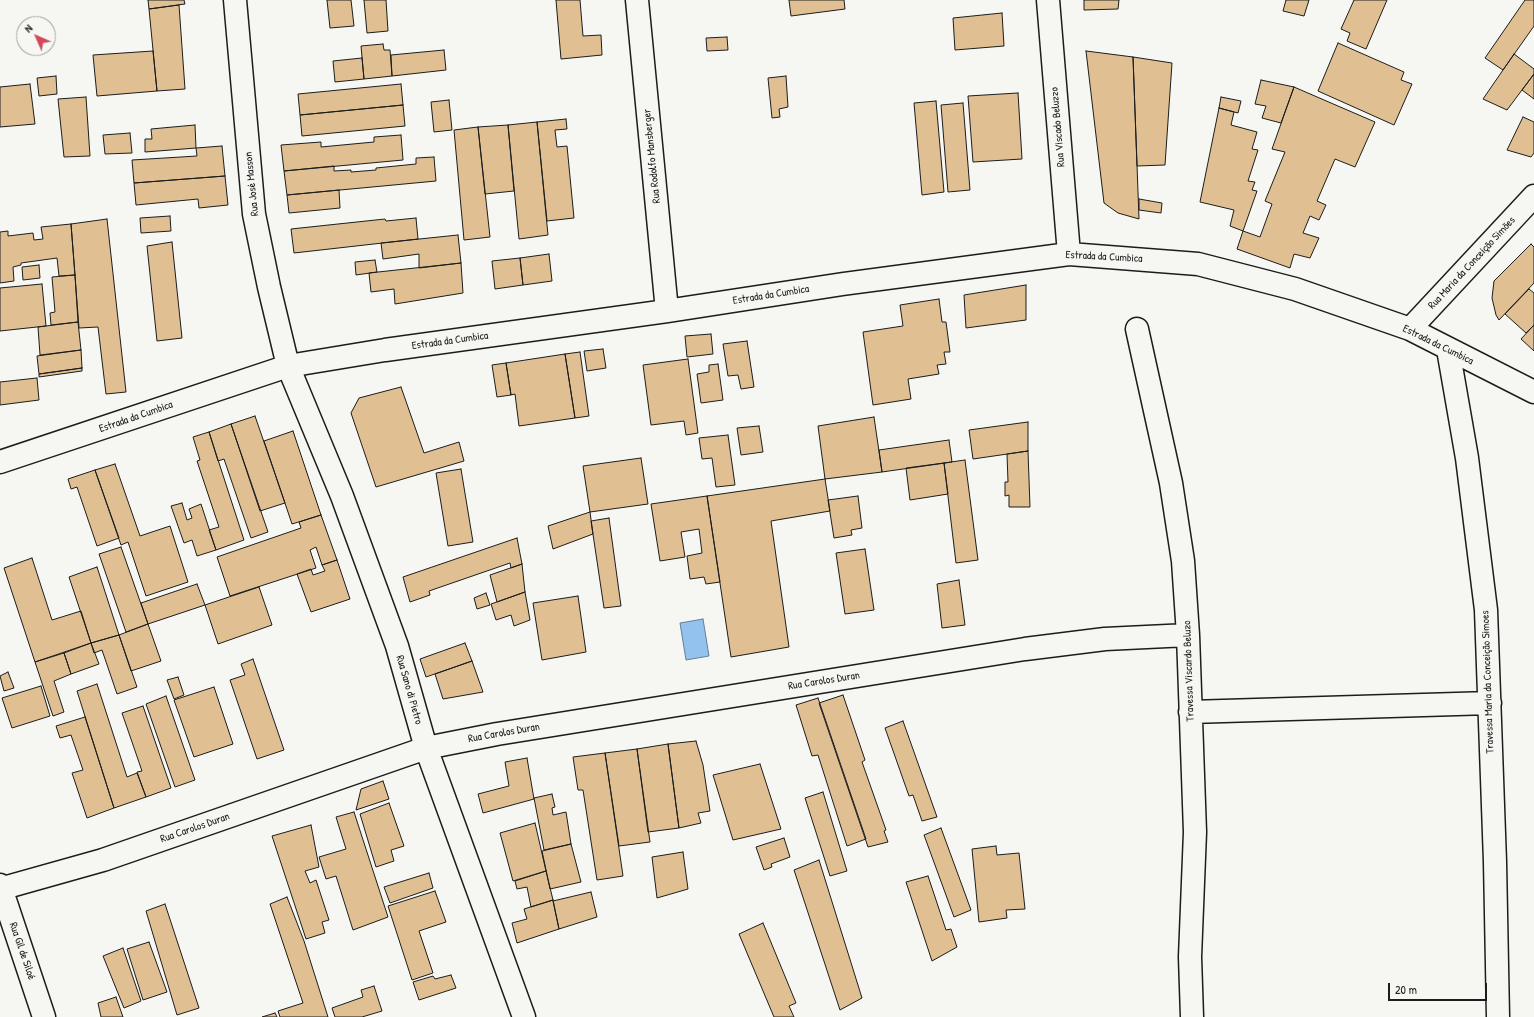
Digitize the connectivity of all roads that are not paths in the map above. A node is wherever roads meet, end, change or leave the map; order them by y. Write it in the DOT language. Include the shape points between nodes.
graph roads {
  1 [pos="235,0"];
  2 [pos="637,0"];
  3 [pos="1048,0"];
  4 [pos="1534,196"];
  5 [pos="1069,254"];
  6 [pos="668,311"];
  7 [pos="1138,329"];
  8 [pos="1410,330"];
  9 [pos="1448,349"];
  10 [pos="288,366"];
  11 [pos="1534,392"];
  12 [pos="0,462"];
  13 [pos="1188,634"];
  14 [pos="1490,704"];
  15 [pos="1190,712"];
  16 [pos="426,748"];
  17 [pos="0,888"];
  18 [pos="44,1017"];
  19 [pos="524,1017"];
  20 [pos="1192,1017"];
  21 [pos="1498,1017"];
  1 -- 10 [label="street, Rua José Masson" via="254,214 268,287"];
  2 -- 6 [label="street, Rua Rodolfo Mansberger"];
  3 -- 5 [label="street, Rua Viscado Beluzzo"];
  4 -- 8 [label="street, Rua Maria da Conceição Simões"];
  5 -- 6 [label="street, Estrada da Cumbica" via="843,284"];
  5 -- 8 [label="street, Estrada da Cumbica" via="1198,264 1295,289"];
  6 -- 10 [label="street, Estrada da Cumbica"];
  7 -- 13 [label="street, Travessa Viscardo Beluzo" via="1171,483 1183,561"];
  8 -- 9 [label="street, Estrada da Cumbica"];
  9 -- 11 [label="street, Estrada da Cumbica"];
  9 -- 14 [label="street, Travessa Maria da Conceição Simoes" via="1467,458 1486,610"];
  10 -- 12 [label="street, Estrada da Cumbica"];
  10 -- 16 [label="street, Rua Sano di Pietro" via="342,496 397,646"];
  13 -- 15 [label="street, Travessa Viscardo Beluzo"];
  13 -- 16 [label="street, Rua Carolos Duran" via="1105,639 1025,649 505,732"];
  14 -- 15 [label="street"];
  14 -- 21 [label="street, Travessa Maria da Conceição Simoes"];
  15 -- 20 [label="street, Travessa Viscardo Beluzo" via="1195,832 1190,957"];
  16 -- 17 [label="street, Rua Carolos Duran" via="103,860"];
  16 -- 19 [label="street, Rua Sano di Pietro"];
  17 -- 18 [label="street, Rua Gil de Siloé"];
}
